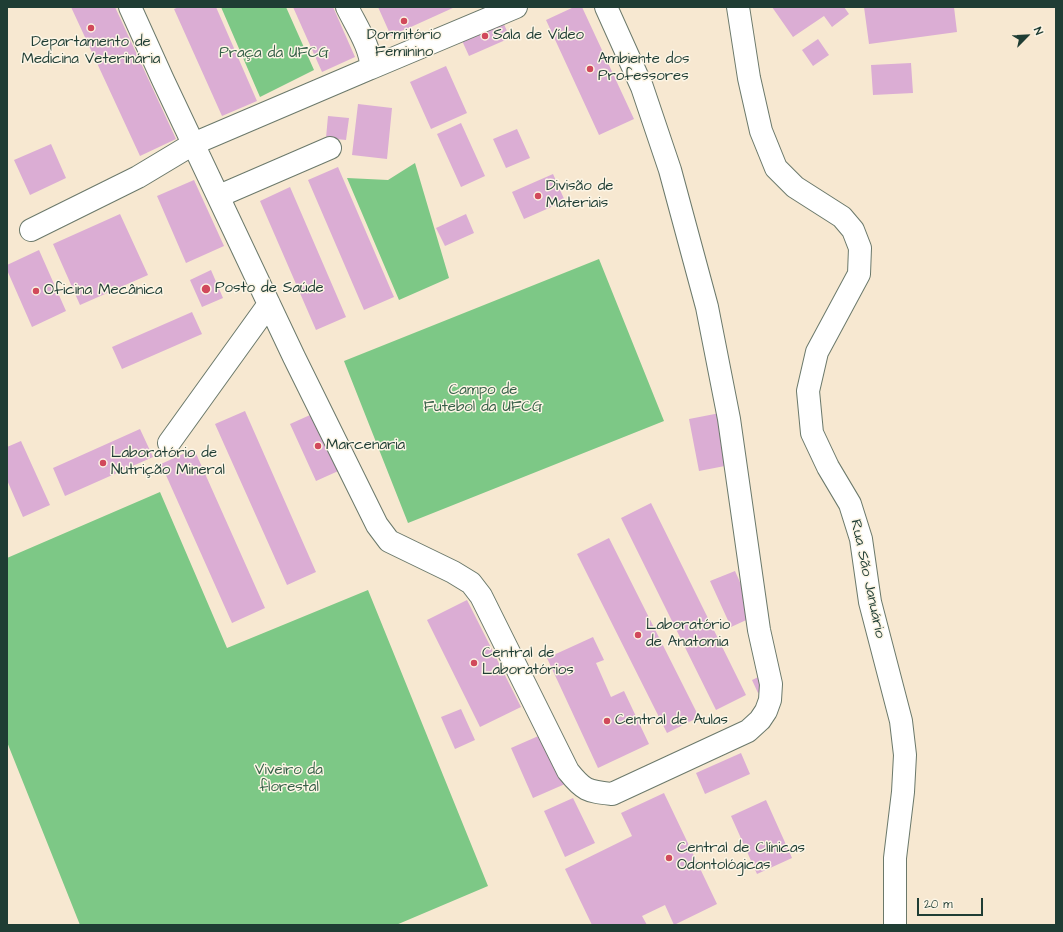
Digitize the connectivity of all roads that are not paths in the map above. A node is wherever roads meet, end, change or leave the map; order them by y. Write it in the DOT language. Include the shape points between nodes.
graph roads {
  1 [pos="130,7"];
  2 [pos="347,7"];
  3 [pos="516,7"];
  4 [pos="606,7"];
  5 [pos="738,7"];
  6 [pos="371,68"];
  7 [pos="193,144"];
  8 [pos="330,148"];
  9 [pos="219,196"];
  10 [pos="31,230"];
  11 [pos="269,304"];
  12 [pos="169,443"];
  13 [pos="895,925"];
  1 -- 7 [label="street"];
  2 -- 6 [label="street" via="368,51"];
  3 -- 6 [label="street"];
  4 -- 11 [label="street" via="642,87 670,170 707,307 729,419 759,630 771,684 770,700 760,720 748,731 612,794 593,792 579,785 568,771 482,596 471,583 389,541 377,525"];
  5 -- 13 [label="street, Rua São Januário" via="749,78 761,131 776,168 796,187 842,217 853,230 860,248 859,274 817,352 808,391 812,433 850,504 861,538 870,602 901,721 905,755 895,858"];
  6 -- 7 [label="street"];
  7 -- 9 [label="street"];
  7 -- 10 [label="street" via="138,177"];
  8 -- 9 [label="street"];
  9 -- 11 [label="street"];
  11 -- 12 [label="street"];
}
